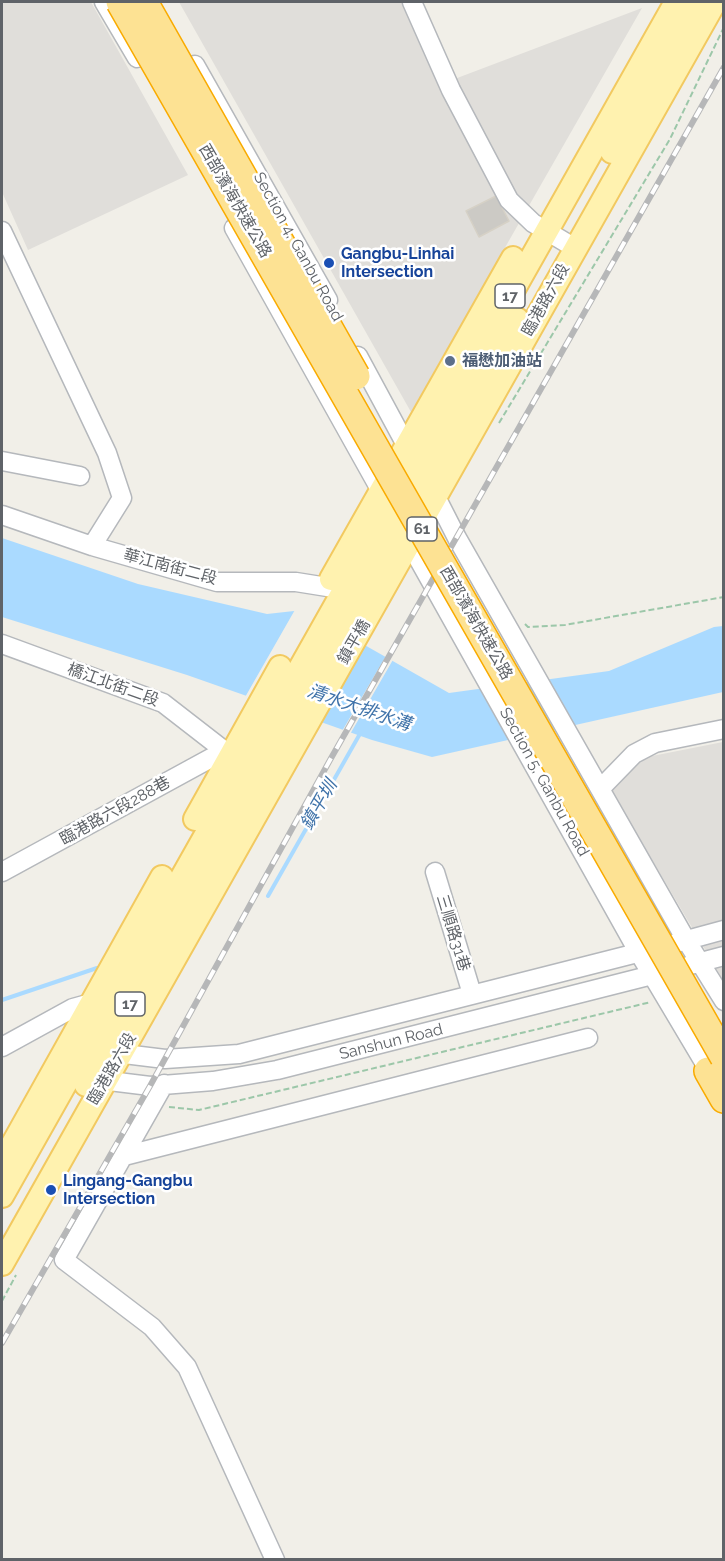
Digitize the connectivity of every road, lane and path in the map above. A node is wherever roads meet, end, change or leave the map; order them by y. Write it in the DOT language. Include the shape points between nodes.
graph roads {
  1 [pos="104,2"];
  2 [pos="120,2"];
  3 [pos="144,2"];
  4 [pos="157,2"];
  5 [pos="412,2"];
  6 [pos="658,2"];
  7 [pos="676,2"];
  8 [pos="696,2"];
  9 [pos="715,2"];
  10 [pos="723,27"];
  11 [pos="2,231"];
  12 [pos="555,236"];
  13 [pos="493,432"];
  14 [pos="2,461"];
  15 [pos="421,470"];
  16 [pos="80,476"];
  17 [pos="2,515"];
  18 [pos="395,517"];
  19 [pos="92,546"];
  20 [pos="352,591"];
  21 [pos="723,597"];
  22 [pos="520,619"];
  23 [pos="2,644"];
  24 [pos="723,729"];
  25 [pos="252,768"];
  26 [pos="600,789"];
  27 [pos="2,872"];
  28 [pos="435,872"];
  29 [pos="723,930"];
  30 [pos="686,940"];
  31 [pos="639,953"];
  32 [pos="723,956"];
  33 [pos="699,962"];
  34 [pos="653,975"];
  35 [pos="472,994"];
  36 [pos="666,999"];
  37 [pos="723,1001"];
  38 [pos="91,1003"];
  39 [pos="723,1031"];
  40 [pos="588,1038"];
  41 [pos="2,1047"];
  42 [pos="95,1050"];
  43 [pos="718,1074"];
  44 [pos="80,1077"];
  45 [pos="164,1084"];
  46 [pos="723,1099"];
  47 [pos="155,1102"];
  48 [pos="723,1114"];
  49 [pos="124,1156"];
  50 [pos="2,1163"];
  51 [pos="2,1196"];
  52 [pos="2,1235"];
  53 [pos="2,1264"];
  54 [pos="274,1560"];
  1 -- 18 [label="street"];
  2 -- 43 [label="highway, 西部濱海快速公路 / 61, bridge"];
  3 -- 39 [label="highway, 西部濱海快速公路 / 61, bridge"];
  4 -- 15 [label="street, Section 4, Ganbu Road" via="241,143"];
  5 -- 12 [label="street" via="451,90 509,200"];
  6 -- 12 [label="main road, 臨港路六段 / 17"];
  7 -- 12 [label="main road, 臨港路六段 / 17"];
  8 -- 12 [label="main road, 臨港路六段 / 17"];
  9 -- 12 [label="main road, 臨港路六段 / 17"];
  10 -- 13 [label="path" via="670,139"];
  11 -- 19 [label="street" via="107,453 122,498"];
  12 -- 15 [label="main road, 臨港路六段 / 17"];
  12 -- 15 [label="main road, 臨港路六段 / 17"];
  14 -- 16 [label="street"];
  15 -- 18 [label="main road, 臨港路六段 / 17"];
  15 -- 18 [label="main road, 臨港路六段 / 17"];
  15 -- 26 [label="street"];
  17 -- 19 [label="street, 華江南街二段"];
  18 -- 20 [label="main road, 臨港路六段 / 17"];
  18 -- 20 [label="main road, 臨港路六段 / 17"];
  18 -- 31 [label="street, Section 5, Ganbu Road"];
  19 -- 20 [label="street, 華江南街二段" via="217,582 296,582"];
  20 -- 25 [label="main road, 鎮平橋 / 17"];
  20 -- 25 [label="main road, 17"];
  21 -- 22 [label="path" via="565,625 528,627"];
  23 -- 25 [label="street, 橋江北街二段" via="163,703"];
  24 -- 26 [label="street" via="655,743 634,754"];
  25 -- 27 [label="street, 臨港路六段288巷" via="211,758"];
  25 -- 38 [label="main road, 臨港路六段 / 17"];
  25 -- 42 [label="main road, 臨港路六段 / 17"];
  26 -- 30 [label="street"];
  28 -- 35 [label="street, 三順路31巷"];
  29 -- 30 [label="street, Sanshun Road"];
  30 -- 31 [label="street, Sanshun Road"];
  30 -- 33 [label="street"];
  31 -- 34 [label="street, Section 5, Ganbu Road"];
  31 -- 35 [label="street, Sanshun Road"];
  32 -- 33 [label="street, Sanshun Road"];
  33 -- 34 [label="street, Sanshun Road"];
  33 -- 37 [label="street"];
  34 -- 36 [label="street, Section 5, Ganbu Road"];
  34 -- 45 [label="street, Sanshun Road" via="277,1070 213,1081"];
  35 -- 42 [label="street, Sanshun Road" via="239,1054 165,1059"];
  36 -- 43 [label="street, Section 5, Ganbu Road"];
  36 -- 47 [label="path" via="199,1110 174,1109"];
  38 -- 41 [label="street" via="73,1008"];
  38 -- 42 [label="main road, 臨港路六段 / 17"];
  40 -- 49 [label="street"];
  42 -- 44 [label="main road, 臨港路六段 / 17"];
  42 -- 44 [label="main road, 臨港路六段 / 17"];
  43 -- 46 [label="highway, 西部濱海快速公路"];
  43 -- 48 [label="street, Section 5, Ganbu Road"];
  44 -- 45 [label="street, Sanshun Road" via="150,1086"];
  44 -- 50 [label="main road, 臨港路六段 / 17"];
  44 -- 51 [label="main road, 臨港路六段 / 17"];
  44 -- 52 [label="main road, 臨港路六段 / 17"];
  44 -- 53 [label="main road, 臨港路六段 / 17"];
  45 -- 47 [label="street"];
  47 -- 49 [label="street"];
  49 -- 54 [label="street" via="64,1260 152,1327 187,1367"];
}
